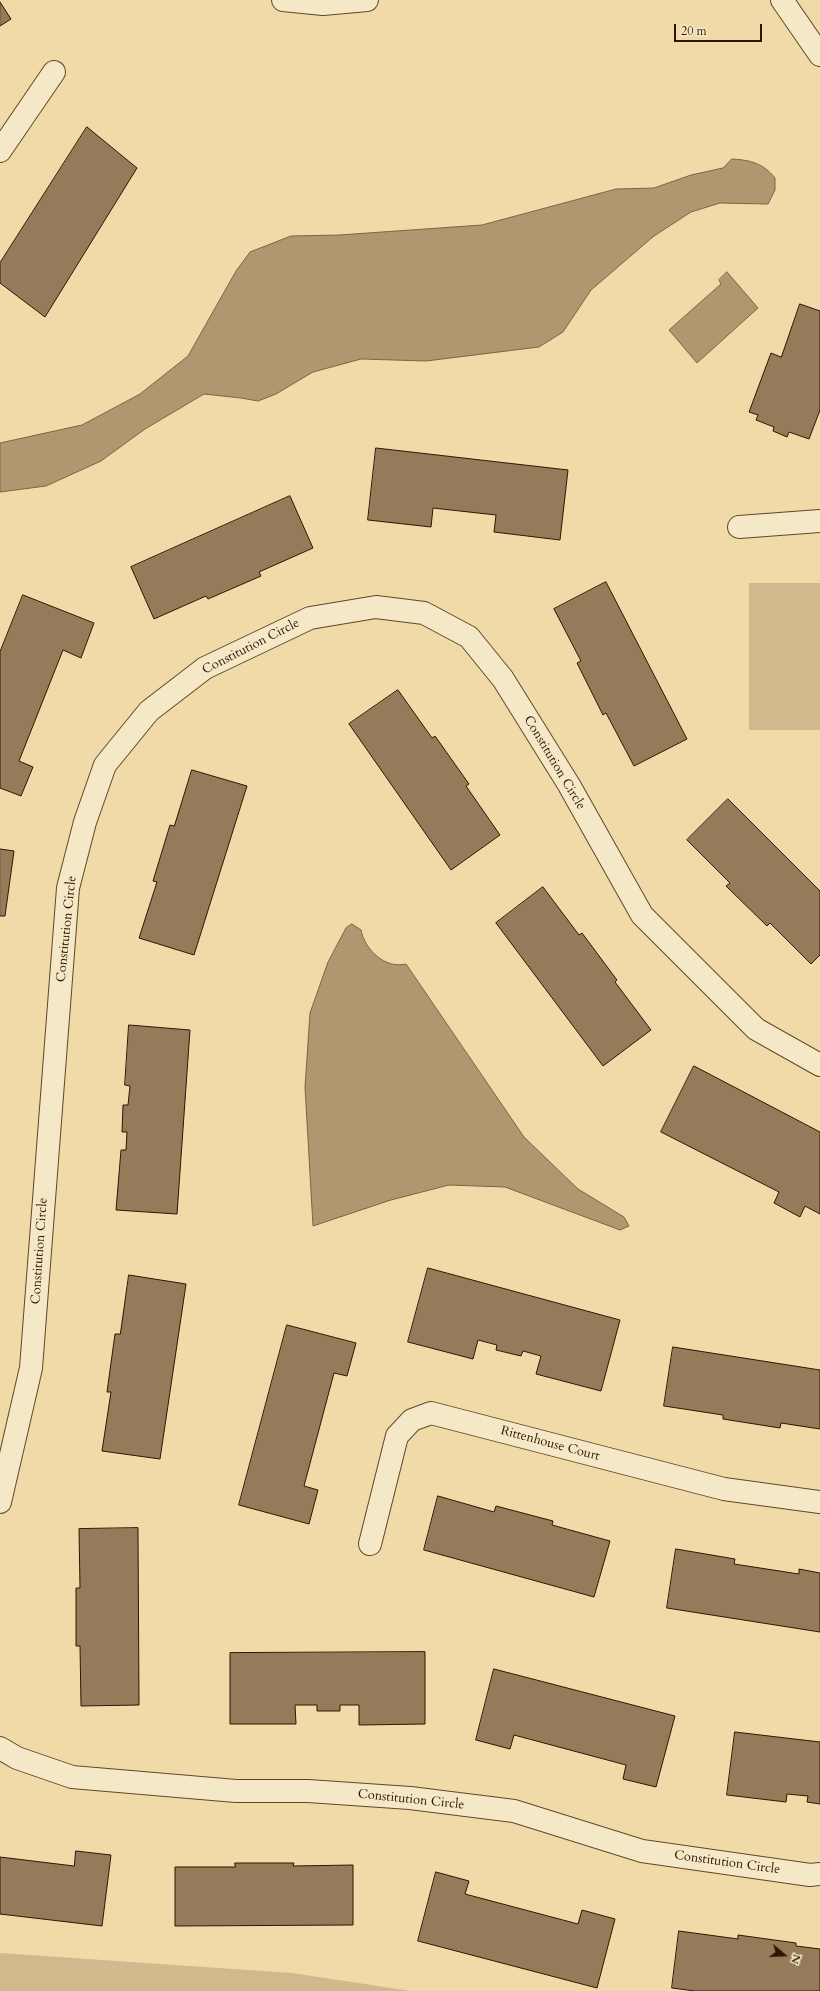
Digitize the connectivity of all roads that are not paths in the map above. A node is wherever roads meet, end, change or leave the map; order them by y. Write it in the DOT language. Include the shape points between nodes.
graph roads {
  1 [pos="283,0"];
  2 [pos="367,0"];
  3 [pos="782,0"];
  4 [pos="820,55"];
  5 [pos="54,72"];
  6 [pos="0,151"];
  7 [pos="820,521"];
  8 [pos="739,527"];
  9 [pos="820,1065"];
  10 [pos="0,1502"];
  11 [pos="820,1502"];
  12 [pos="370,1544"];
  13 [pos="0,1748"];
  14 [pos="820,1874"];
  1 -- 2 [label="street" via="323,4"];
  3 -- 4 [label="street"];
  5 -- 6 [label="street"];
  7 -- 8 [label="street"];
  9 -- 10 [label="street, Constitution Circle" via="756,1029 642,915 569,785 503,678 469,637 424,613 376,607 310,618 205,668 149,711 104,765 85,822 68,888 31,1368"];
  11 -- 12 [label="street, Rittenhouse Court" via="724,1489 431,1413 412,1420 398,1436"];
  13 -- 14 [label="street, Constitution Circle" via="17,1758 72,1777 236,1791 308,1791 410,1798 514,1811 642,1851 810,1875"];
}
